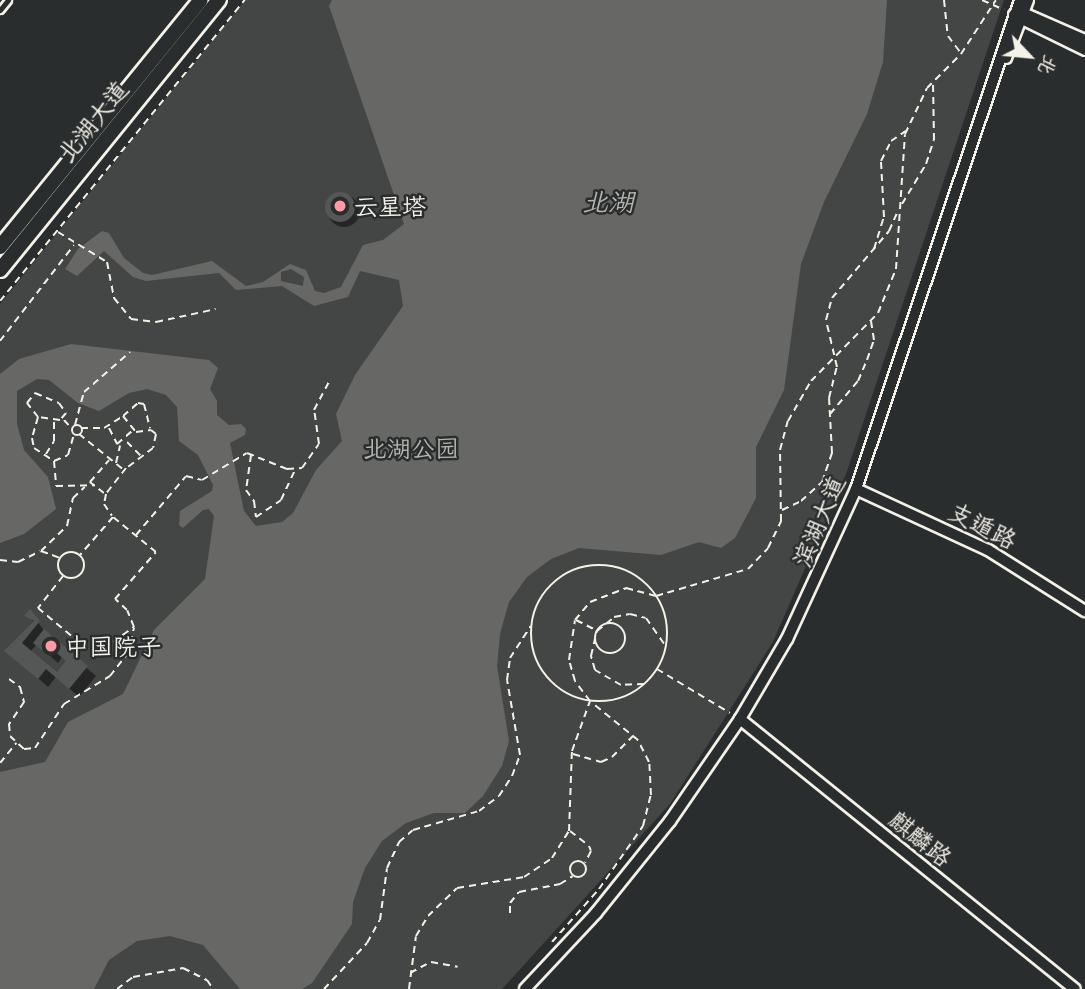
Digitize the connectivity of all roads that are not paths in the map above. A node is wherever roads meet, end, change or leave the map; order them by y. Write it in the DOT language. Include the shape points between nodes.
graph roads {
  1 [pos="8,0"];
  2 [pos="201,0"];
  3 [pos="219,0"];
  4 [pos="1020,0"];
  5 [pos="1028,0"];
  6 [pos="0,10"];
  7 [pos="1019,16"];
  8 [pos="1085,40"];
  9 [pos="1085,50"];
  10 [pos="0,247"];
  11 [pos="0,270"];
  12 [pos="859,490"];
  13 [pos="1085,611"];
  14 [pos="742,721"];
  15 [pos="525,989"];
  16 [pos="534,989"];
  17 [pos="1075,989"];
  1 -- 6 [label="lane"];
  2 -- 10 [label="main road, 北湖大道"];
  3 -- 11 [label="main road, 北湖大道"];
  4 -- 7 [label="street, 滨湖大道"];
  5 -- 7 [label="street, 滨湖大道"];
  7 -- 8 [label="street"];
  7 -- 9 [label="street"];
  7 -- 12 [label="street, 滨湖大道"];
  12 -- 13 [label="street, 支遁路" via="988,550"];
  12 -- 14 [label="street, 滨湖大道" via="792,642"];
  14 -- 15 [label="street, 滨湖大道" via="632,870"];
  14 -- 16 [label="street, 滨湖大道" via="637,874"];
  14 -- 17 [label="street, 麒麟路"];
}
